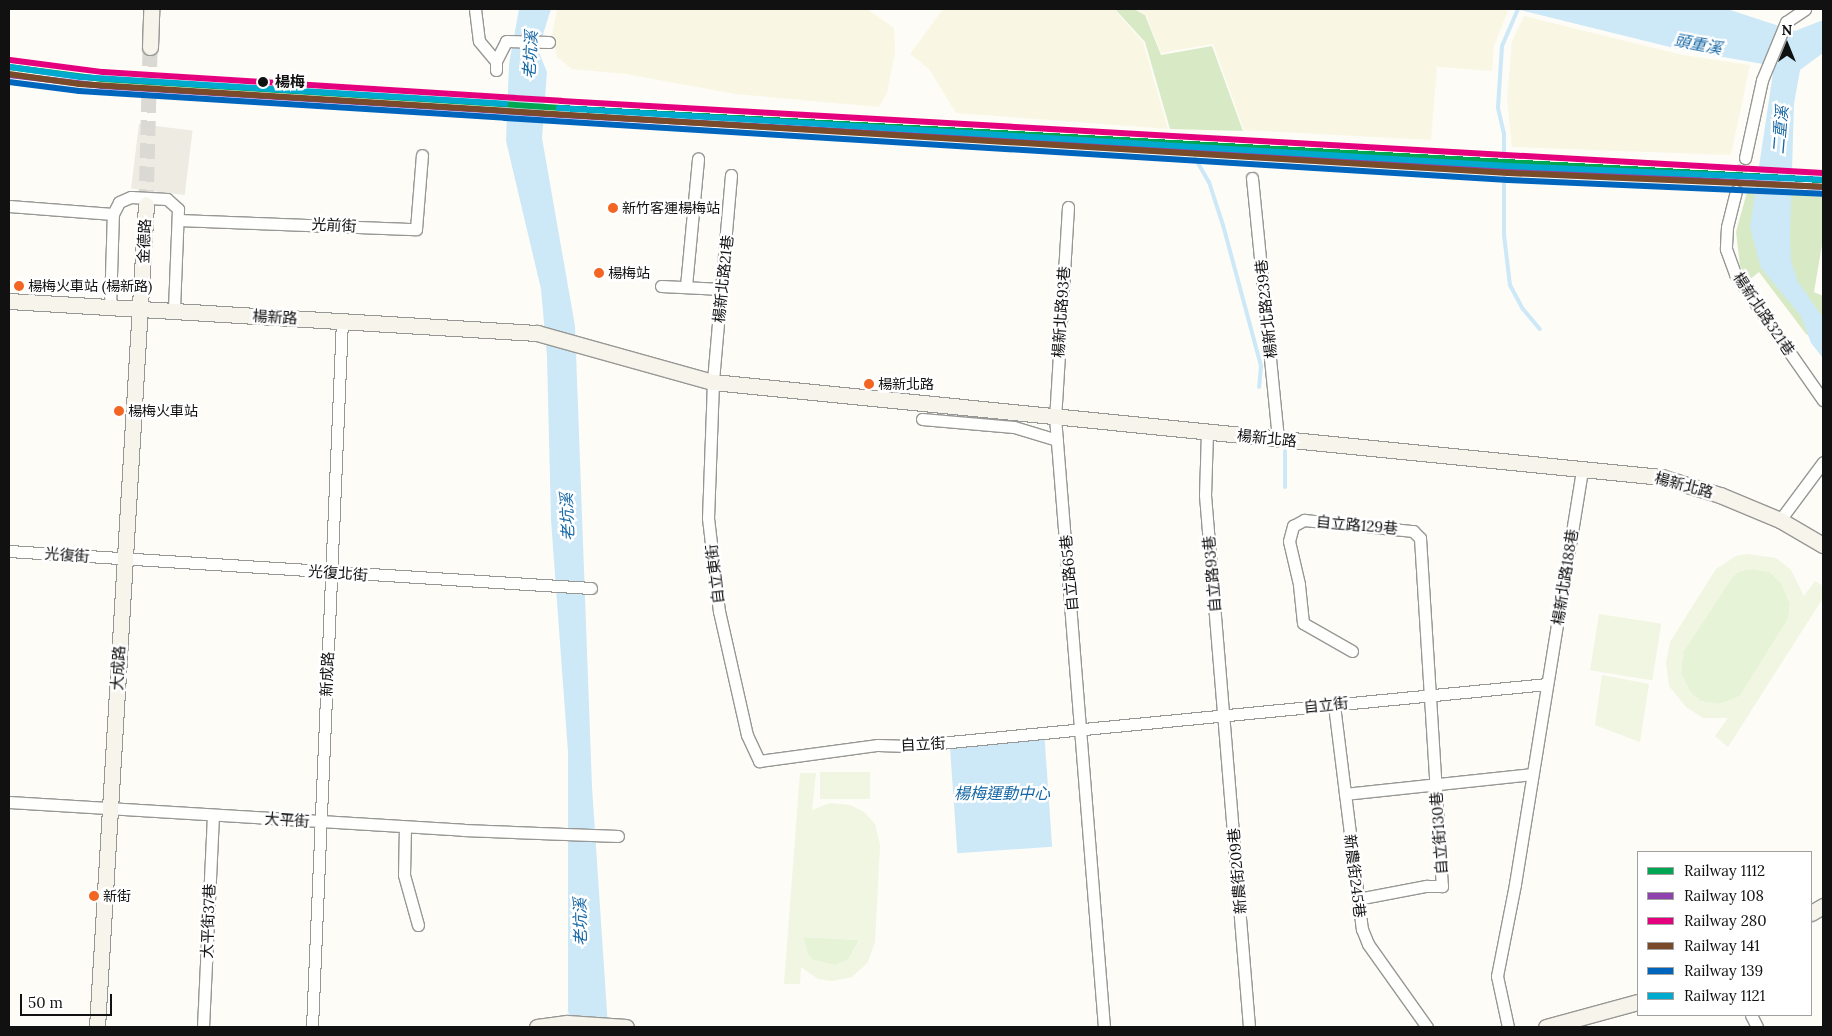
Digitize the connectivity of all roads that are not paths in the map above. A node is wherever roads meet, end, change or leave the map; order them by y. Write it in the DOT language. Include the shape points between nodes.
graph roads {
  1 [pos="151,9"];
  2 [pos="475,9"];
  3 [pos="1805,9"];
  4 [pos="549,42"];
  5 [pos="150,47"];
  6 [pos="422,155"];
  7 [pos="1745,158"];
  8 [pos="698,159"];
  9 [pos="732,175"];
  10 [pos="1252,178"];
  11 [pos="1736,191"];
  12 [pos="146,204"];
  13 [pos="9,206"];
  14 [pos="1068,207"];
  15 [pos="113,214"];
  16 [pos="178,220"];
  17 [pos="661,286"];
  18 [pos="686,286"];
  19 [pos="722,289"];
  20 [pos="9,301"];
  21 [pos="110,306"];
  22 [pos="142,308"];
  23 [pos="174,310"];
  24 [pos="342,320"];
  25 [pos="582,345"];
  26 [pos="713,382"];
  27 [pos="1823,400"];
  28 [pos="1056,417"];
  29 [pos="922,419"];
  30 [pos="1207,432"];
  31 [pos="1278,439"];
  32 [pos="1057,440"];
  33 [pos="1823,462"];
  34 [pos="1582,470"];
  35 [pos="1780,520"];
  36 [pos="1823,546"];
  37 [pos="9,551"];
  38 [pos="126,559"];
  39 [pos="332,572"];
  40 [pos="588,588"];
  41 [pos="1352,651"];
  42 [pos="1547,684"];
  43 [pos="1428,696"];
  44 [pos="1334,705"];
  45 [pos="1223,716"];
  46 [pos="1081,730"];
  47 [pos="758,761"];
  48 [pos="1532,774"];
  49 [pos="1435,782"];
  50 [pos="1345,794"];
  51 [pos="9,802"];
  52 [pos="109,809"];
  53 [pos="212,815"];
  54 [pos="321,822"];
  55 [pos="405,827"];
  56 [pos="618,836"];
  57 [pos="1358,899"];
  58 [pos="1823,906"];
  59 [pos="1812,912"];
  60 [pos="418,925"];
  61 [pos="1637,1002"];
  62 [pos="567,1025"];
  63 [pos="610,1026"];
  64 [pos="97,1027"];
  65 [pos="203,1027"];
  66 [pos="312,1027"];
  67 [pos="536,1027"];
  68 [pos="626,1027"];
  69 [pos="1104,1027"];
  70 [pos="1249,1027"];
  71 [pos="1427,1027"];
  72 [pos="1508,1027"];
  73 [pos="1546,1027"];
  1 -- 5 [label="street"];
  2 -- 4 [label="street" via="479,41 496,65 506,41"];
  3 -- 7 [label="street" via="1786,22 1762,80"];
  6 -- 16 [label="street, 光前街" via="416,229"];
  8 -- 18 [label="street"];
  9 -- 19 [label="street, 楊新北路21巷"];
  10 -- 31 [label="street, 楊新北路239巷"];
  11 -- 27 [label="street, 楊新北路321巷" via="1727,227 1726,248 1735,274"];
  12 -- 22 [label="street, 金德路"];
  13 -- 15 [label="street"];
  14 -- 28 [label="street, 楊新北路93巷"];
  15 -- 16 [label="street" via="119,202 131,197 167,199 178,209"];
  15 -- 21 [label="street"];
  16 -- 23 [label="street"];
  17 -- 18 [label="street"];
  18 -- 19 [label="street"];
  19 -- 26 [label="street, 楊新北路21巷"];
  20 -- 21 [label="street, 楊新路"];
  21 -- 22 [label="street, 楊新路"];
  22 -- 23 [label="street, 楊新路"];
  22 -- 38 [label="street, 大成路"];
  23 -- 24 [label="street, 楊新路"];
  24 -- 25 [label="street, 楊新路" via="541,334"];
  24 -- 39 [label="street, 新成路"];
  25 -- 26 [label="street, 楊新北路"];
  26 -- 28 [label="street, 楊新北路"];
  26 -- 47 [label="street, 自立東街" via="708,518 719,611 747,735"];
  28 -- 30 [label="street, 楊新北路"];
  28 -- 32 [label="street, 自立路65巷"];
  29 -- 32 [label="street" via="1014,427"];
  30 -- 31 [label="street, 楊新北路"];
  30 -- 45 [label="street, 自立路93巷" via="1205,495"];
  31 -- 34 [label="street, 楊新北路"];
  32 -- 46 [label="street, 自立路65巷"];
  33 -- 35 [label="street"];
  34 -- 35 [label="street, 楊新北路" via="1661,477 1720,495"];
  34 -- 42 [label="street, 楊新北路188巷"];
  35 -- 36 [label="street, 楊新北路"];
  37 -- 38 [label="street, 光復街"];
  38 -- 39 [label="street, 光復北街"];
  38 -- 52 [label="street, 大成路"];
  39 -- 40 [label="street, 光復北街"];
  39 -- 54 [label="street, 新成路"];
  41 -- 43 [label="street, 自立路129巷" via="1303,622 1299,584 1289,541 1293,526 1304,520 1414,530 1420,538"];
  42 -- 43 [label="street, 自立街"];
  42 -- 48 [label="street"];
  43 -- 44 [label="street, 自立街"];
  43 -- 49 [label="street, 自立街130巷"];
  44 -- 45 [label="street, 自立街"];
  44 -- 50 [label="street, 新農街245巷"];
  45 -- 46 [label="street, 自立街"];
  45 -- 70 [label="street, 新農街209巷"];
  46 -- 47 [label="street, 自立街" via="909,746 878,745"];
  46 -- 69 [label="street, 自立路65巷"];
  48 -- 49 [label="street"];
  48 -- 72 [label="street" via="1497,976"];
  49 -- 50 [label="street"];
  49 -- 57 [label="street, 自立街130巷" via="1442,886"];
  50 -- 57 [label="street, 新農街245巷"];
  51 -- 52 [label="street, 大平街"];
  52 -- 53 [label="street, 大平街"];
  52 -- 64 [label="street, 大成路"];
  53 -- 54 [label="street, 大平街"];
  53 -- 65 [label="street, 大平街37巷"];
  54 -- 55 [label="street, 大平街"];
  54 -- 66 [label="street, 新成路"];
  55 -- 56 [label="street, 大平街"];
  55 -- 60 [label="street" via="404,875"];
  57 -- 71 [label="street, 新農街245巷" via="1362,930 1368,944"];
  58 -- 59 [label="street"];
  61 -- 73 [label="street"];
  62 -- 63 [label="street"];
  62 -- 67 [label="street"];
  63 -- 68 [label="street"];
}
